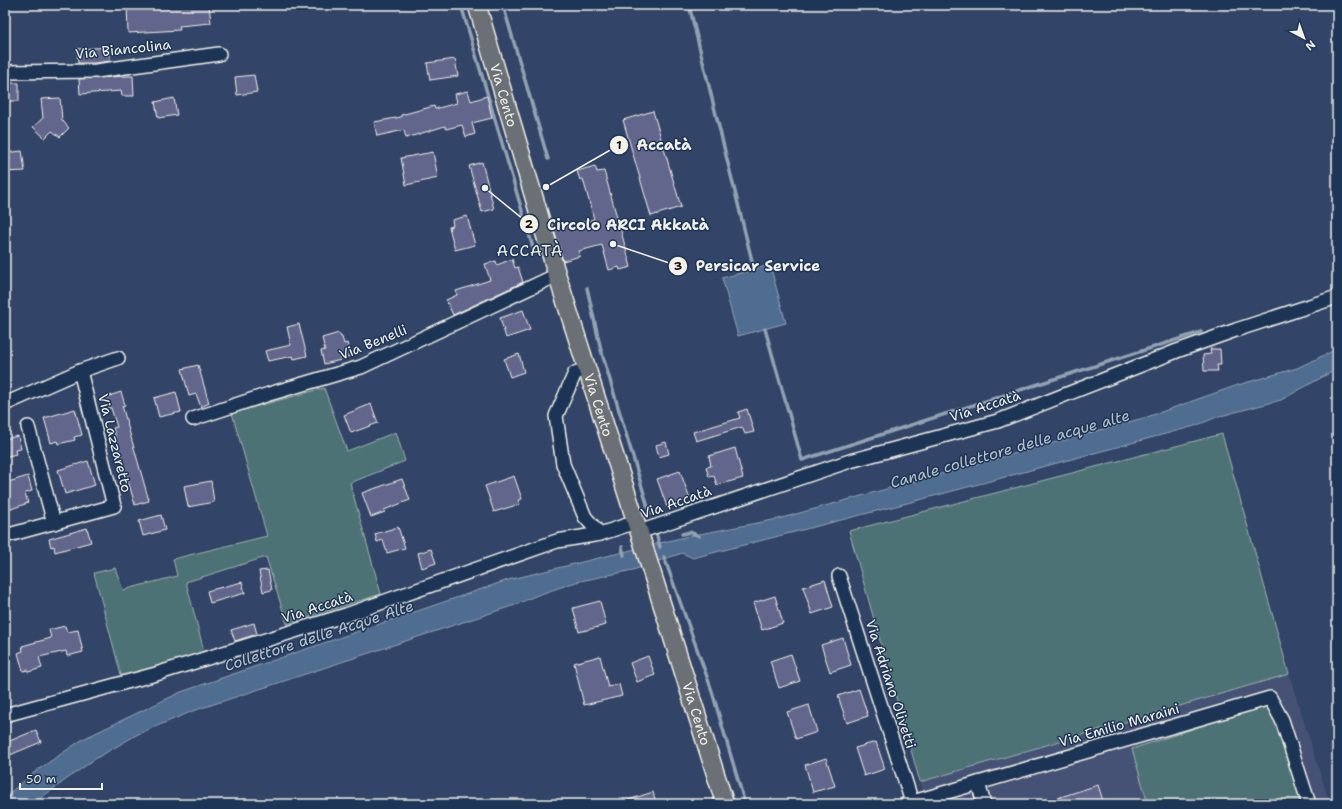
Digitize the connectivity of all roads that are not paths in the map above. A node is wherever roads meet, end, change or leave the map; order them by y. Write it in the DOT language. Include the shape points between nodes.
graph roads {
  1 [pos="477,5"];
  2 [pos="219,54"];
  3 [pos="5,72"];
  4 [pos="557,275"];
  5 [pos="1337,297"];
  6 [pos="118,358"];
  7 [pos="586,369"];
  8 [pos="80,371"];
  9 [pos="5,404"];
  10 [pos="194,419"];
  11 [pos="28,427"];
  12 [pos="54,523"];
  13 [pos="639,531"];
  14 [pos="600,534"];
  15 [pos="5,536"];
  16 [pos="839,576"];
  17 [pos="5,714"];
  18 [pos="978,783"];
  19 [pos="909,803"];
  20 [pos="725,804"];
  21 [pos="984,804"];
  22 [pos="1309,804"];
  1 -- 4 [label="main road, Via Cento"];
  2 -- 3 [label="street, Via Biancolina" via="96,71"];
  4 -- 7 [label="main road, Via Cento"];
  4 -- 10 [label="street, Via Benelli" via="361,367"];
  5 -- 13 [label="street, Via Accatà" via="1184,348 998,421 850,461"];
  6 -- 8 [label="street"];
  7 -- 13 [label="main road, Via Cento"];
  7 -- 14 [label="street" via="575,373 556,416 563,464 585,517"];
  8 -- 9 [label="street"];
  8 -- 12 [label="street, Via Lazzaretto" via="114,506"];
  11 -- 12 [label="street"];
  12 -- 15 [label="street, Via Lazzaretto"];
  13 -- 14 [label="street, Via Accatà"];
  13 -- 20 [label="main road, Via Cento"];
  14 -- 17 [label="street, Via Accatà" via="557,541 346,615 248,646 156,674"];
  16 -- 19 [label="street, Via Adriano Olivetti"];
  18 -- 19 [label="street, Via Emilio Maraini"];
  18 -- 21 [label="street"];
  18 -- 22 [label="street, Via Emilio Maraini" via="1270,698 1282,720"];
}
